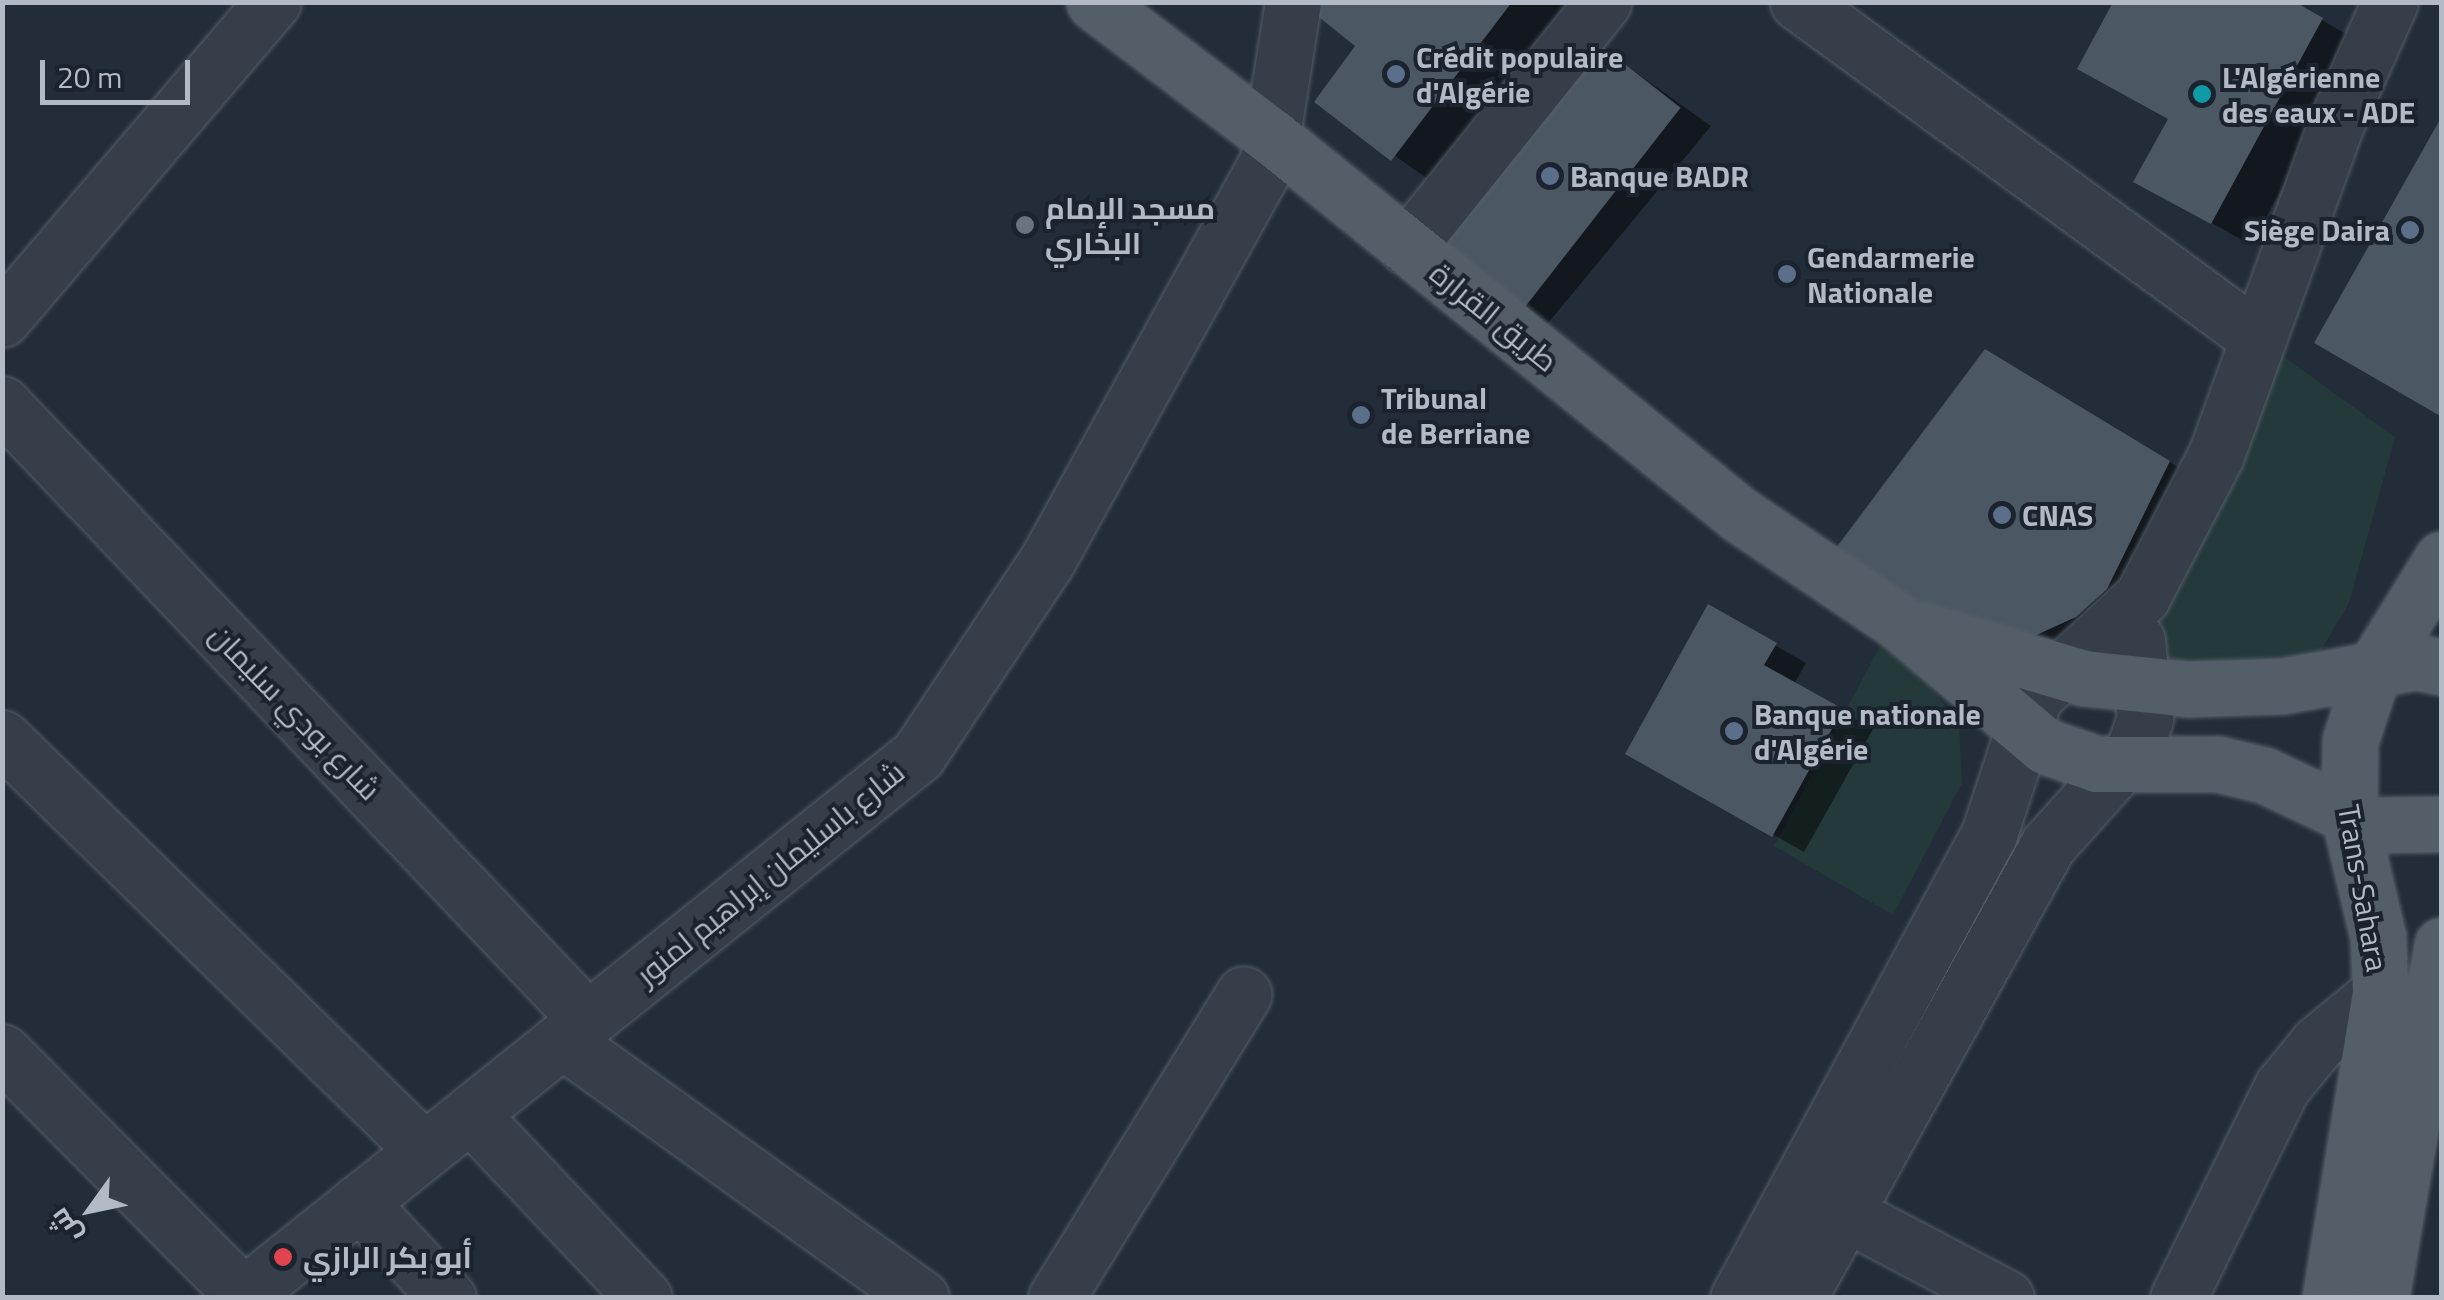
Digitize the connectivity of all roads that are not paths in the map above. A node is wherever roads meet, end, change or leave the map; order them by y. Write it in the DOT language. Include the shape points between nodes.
graph roads {
  1 [pos="272,2"];
  2 [pos="1094,2"];
  3 [pos="1293,2"];
  4 [pos="1603,2"];
  5 [pos="1798,2"];
  6 [pos="2390,2"];
  7 [pos="1272,137"];
  8 [pos="1407,246"];
  9 [pos="2,319"];
  10 [pos="2258,338"];
  11 [pos="2,404"];
  12 [pos="2442,559"];
  13 [pos="2142,597"];
  14 [pos="1900,623"];
  15 [pos="2442,667"];
  16 [pos="2374,669"];
  17 [pos="2056,672"];
  18 [pos="2142,686"];
  19 [pos="2024,728"];
  20 [pos="2,738"];
  21 [pos="2125,762"];
  22 [pos="2348,816"];
  23 [pos="2442,824"];
  24 [pos="2442,944"];
  25 [pos="2380,992"];
  26 [pos="1244,994"];
  27 [pos="574,1030"];
  28 [pos="2,1052"];
  29 [pos="1856,1079"];
  30 [pos="1903,1106"];
  31 [pos="470,1114"];
  32 [pos="2425,1130"];
  33 [pos="424,1150"];
  34 [pos="359,1202"];
  35 [pos="1845,1213"];
  36 [pos="241,1296"];
  37 [pos="448,1298"];
  38 [pos="644,1298"];
  39 [pos="921,1298"];
  40 [pos="1056,1298"];
  41 [pos="1738,1298"];
  42 [pos="1798,1298"];
  43 [pos="2006,1298"];
  44 [pos="2178,1298"];
  45 [pos="2330,1298"];
  46 [pos="2381,1298"];
  1 -- 9 [label="street"];
  2 -- 7 [label="main road, طريق القرارة"];
  3 -- 7 [label="street, شارع باسليمان إبراهيم لمنور"];
  4 -- 8 [label="street"];
  5 -- 10 [label="street"];
  6 -- 10 [label="street" via="2337,121"];
  7 -- 8 [label="main road, طريق القرارة"];
  7 -- 27 [label="street, شارع باسليمان إبراهيم لمنور" via="1268,161 1127,425 1047,561 918,755"];
  8 -- 14 [label="main road, طريق القرارة" via="1752,525"];
  10 -- 13 [label="street" via="2216,455"];
  11 -- 27 [label="street, شارع بودي سليمان"];
  12 -- 16 [label="main road, Trans-Sahara"];
  13 -- 17 [label="street"];
  13 -- 18 [label="street"];
  14 -- 17 [label="main road"];
  14 -- 19 [label="main road"];
  15 -- 16 [label="main road" via="2416,662"];
  16 -- 18 [label="main road" via="2235,690"];
  16 -- 22 [label="main road, Trans-Sahara" via="2350,741"];
  17 -- 18 [label="main road"];
  17 -- 19 [label="street" via="2034,697"];
  18 -- 21 [label="street" via="2145,718"];
  19 -- 21 [label="main road" via="2070,758"];
  19 -- 29 [label="street" via="1990,834"];
  20 -- 33 [label="street"];
  21 -- 22 [label="main road" via="2233,768 2308,793"];
  21 -- 30 [label="street" via="2048,845"];
  22 -- 23 [label="main road" via="2394,830"];
  22 -- 25 [label="main road, Trans-Sahara" via="2378,938"];
  24 -- 32 [label="main road, Trans-Sahara"];
  25 -- 44 [label="street" via="2318,1043 2282,1087"];
  25 -- 45 [label="main road, Trans-Sahara"];
  26 -- 40 [label="street"];
  27 -- 31 [label="street, شارع باسليمان إبراهيم لمنور"];
  27 -- 39 [label="street, شارع بودي سليمان"];
  28 -- 36 [label="street"];
  29 -- 30 [label="street"];
  29 -- 41 [label="street"];
  30 -- 35 [label="street"];
  31 -- 33 [label="street, شارع باسليمان إبراهيم لمنور"];
  31 -- 38 [label="street"];
  32 -- 46 [label="main road, Trans-Sahara"];
  33 -- 34 [label="street, شارع باسليمان إبراهيم لمنور"];
  34 -- 36 [label="street, شارع باسليمان إبراهيم لمنور"];
  34 -- 37 [label="street"];
  35 -- 42 [label="street"];
  35 -- 43 [label="street"];
}
